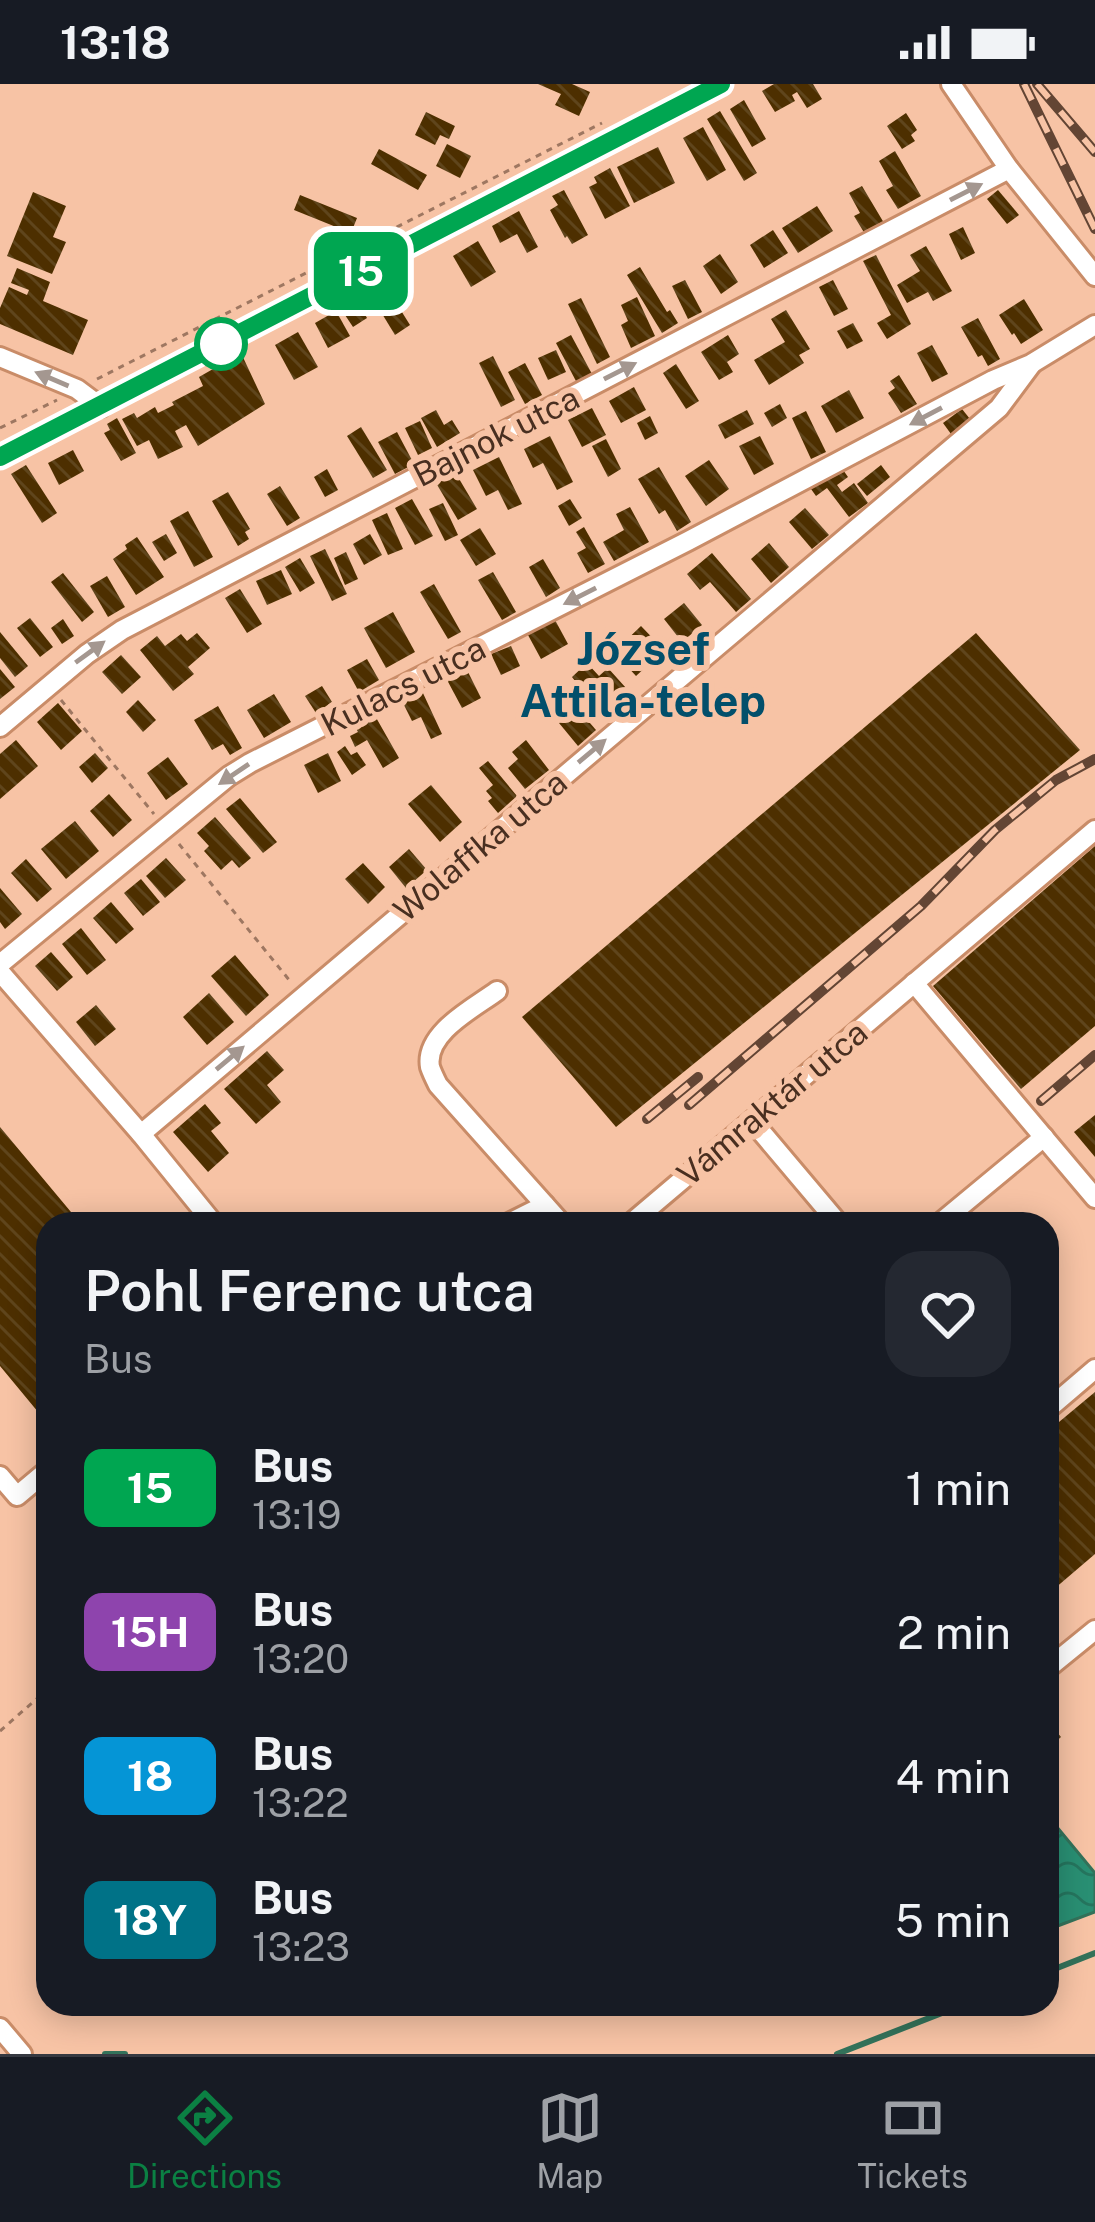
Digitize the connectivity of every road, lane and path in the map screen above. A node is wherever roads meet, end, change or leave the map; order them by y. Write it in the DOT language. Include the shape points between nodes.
graph roads {
  1 [pos="720,84"];
  2 [pos="951,84"];
  3 [pos="617,116"];
  4 [pos="1009,170"];
  5 [pos="1095,276"];
  6 [pos="1095,326"];
  7 [pos="0,357"];
  8 [pos="1031,364"];
  9 [pos="77,389"];
  10 [pos="100,407"];
  11 [pos="0,428"];
  12 [pos="0,457"];
  13 [pos="0,727"];
  14 [pos="1095,830"];
  15 [pos="0,968"];
  16 [pos="914,983"];
  17 [pos="496,991"];
  18 [pos="752,1122"];
  19 [pos="141,1134"];
  20 [pos="1044,1137"];
  21 [pos="1095,1198"];
  22 [pos="545,1205"];
  23 [pos="204,1212"];
  24 [pos="531,1212"];
  25 [pos="551,1212"];
  26 [pos="644,1212"];
  27 [pos="829,1212"];
  28 [pos="953,1212"];
  29 [pos="1095,1369"];
  30 [pos="1059,1400"];
  31 [pos="0,1476"];
  32 [pos="36,1480"];
  33 [pos="1095,1630"];
  34 [pos="1059,1660"];
  35 [pos="36,1700"];
  36 [pos="0,1731"];
  37 [pos="0,2028"];
  38 [pos="22,2054"];
  1 -- 10 [label="street"];
  2 -- 4 [label="street"];
  3 -- 9 [label="path"];
  4 -- 5 [label="street"];
  13 -- 4 [label="street, Bajnok utca, one-way" via="122,630"];
  6 -- 8 [label="street, Kulacs utca"];
  9 -- 7 [label="street, one-way"];
  8 -- 15 [label="street, Kulacs utca, one-way" via="250,763"];
  19 -- 8 [label="street, Wolaffka utca, one-way" via="999,408"];
  9 -- 10 [label="street"];
  9 -- 11 [label="path"];
  10 -- 12 [label="street"];
  14 -- 16 [label="street, Vámraktár utca"];
  15 -- 19 [label="street"];
  16 -- 18 [label="street, Vámraktár utca"];
  16 -- 20 [label="street"];
  17 -- 22 [label="street" via="443,1033 430,1068"];
  18 -- 26 [label="street, Vámraktár utca"];
  18 -- 27 [label="street"];
  19 -- 23 [label="street"];
  20 -- 21 [label="street"];
  20 -- 28 [label="street"];
  22 -- 24 [label="street"];
  22 -- 25 [label="street"];
  29 -- 30 [label="street"];
  31 -- 32 [label="street" via="16,1496"];
  33 -- 34 [label="street"];
  35 -- 36 [label="path"];
  37 -- 38 [label="street"];
}
